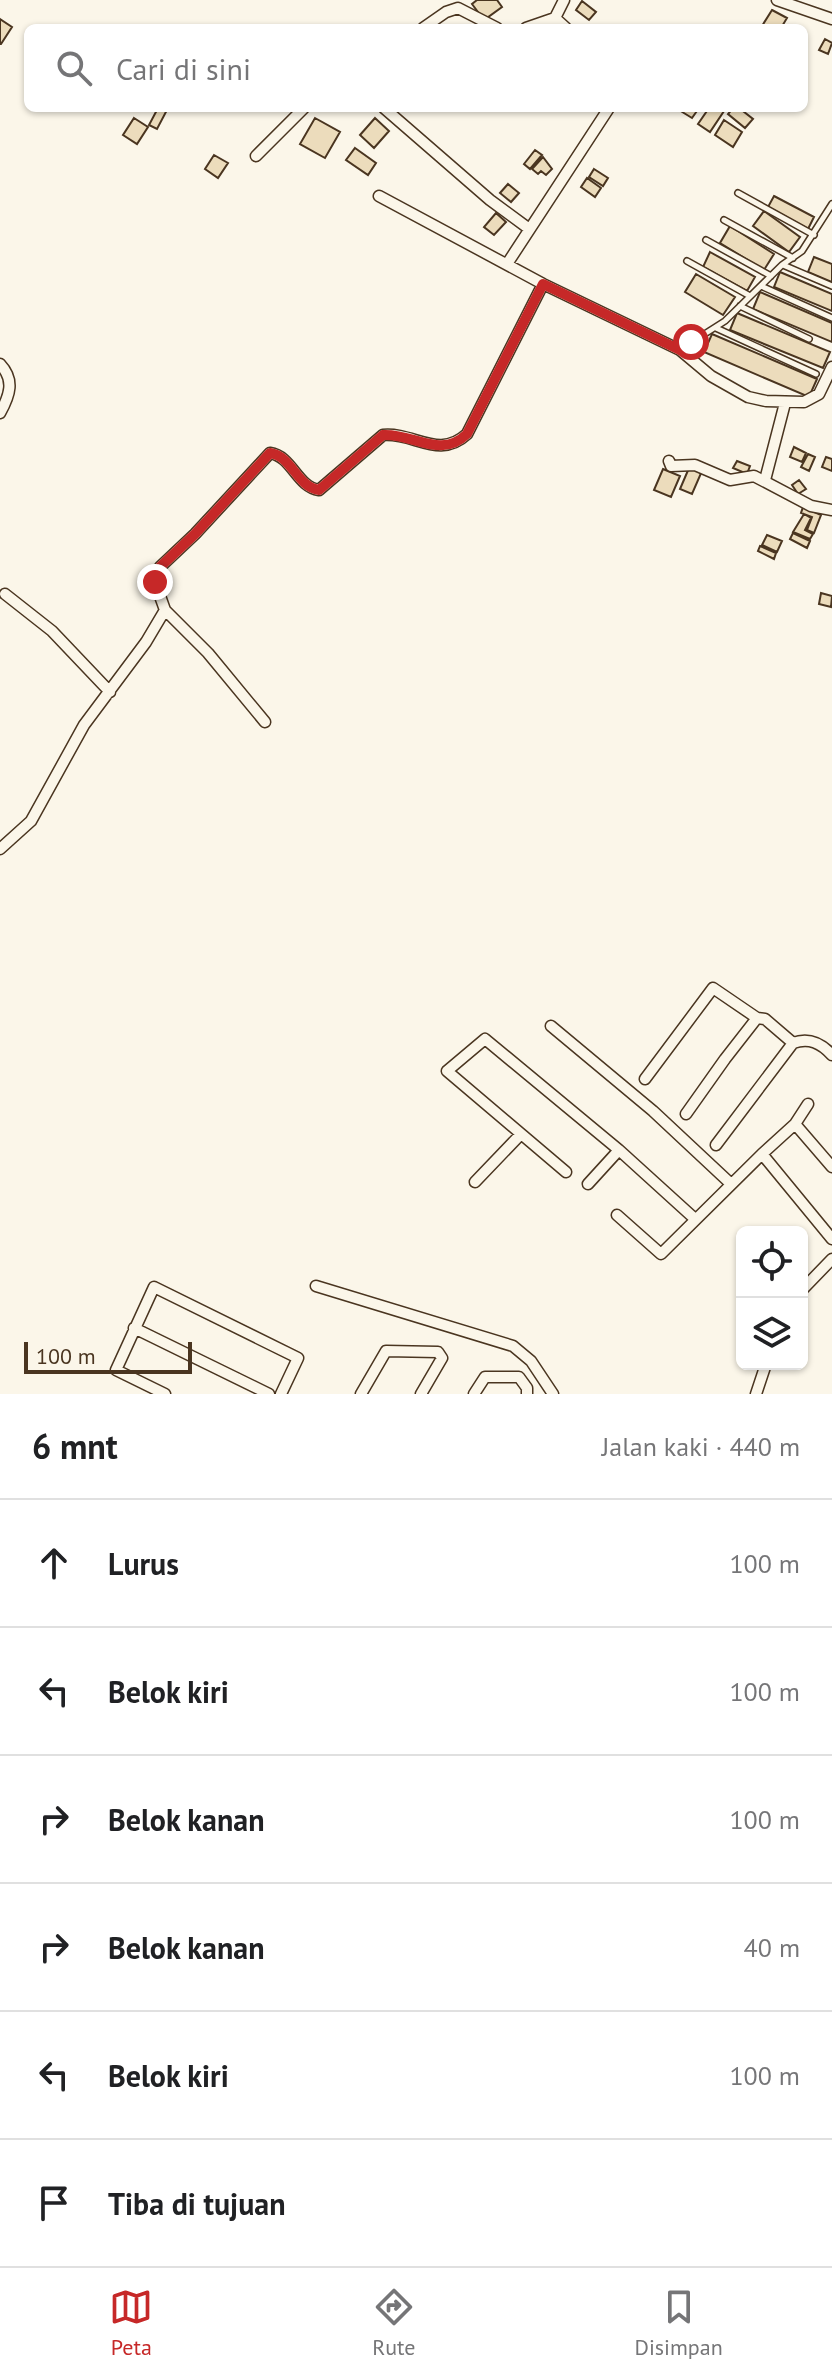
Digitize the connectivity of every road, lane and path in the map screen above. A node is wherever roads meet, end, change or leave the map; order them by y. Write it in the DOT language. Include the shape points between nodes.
graph roads {
  1 [pos="564,0"];
  2 [pos="777,0"];
  3 [pos="555,18"];
  4 [pos="832,19"];
  5 [pos="429,24"];
  6 [pos="489,24"];
  7 [pos="538,24"];
  8 [pos="562,24"];
  9 [pos="300,112"];
  10 [pos="389,112"];
  11 [pos="606,112"];
  12 [pos="256,156"];
  13 [pos="738,193"];
  14 [pos="379,196"];
  15 [pos="832,204"];
  16 [pos="724,220"];
  17 [pos="528,228"];
  18 [pos="814,235"];
  19 [pos="706,240"];
  20 [pos="793,258"];
  21 [pos="687,261"];
  22 [pos="507,264"];
  23 [pos="782,265"];
  24 [pos="771,276"];
  25 [pos="543,284"];
  26 [pos="761,286"];
  27 [pos="832,286"];
  28 [pos="750,296"];
  29 [pos="740,306"];
  30 [pos="832,318"];
  31 [pos="716,328"];
  32 [pos="809,339"];
  33 [pos="680,350"];
  34 [pos="0,364"];
  35 [pos="832,367"];
  36 [pos="816,374"];
  37 [pos="785,403"];
  38 [pos="0,413"];
  39 [pos="669,461"];
  40 [pos="765,480"];
  41 [pos="832,510"];
  42 [pos="5,594"];
  43 [pos="165,610"];
  44 [pos="110,692"];
  45 [pos="265,722"];
  46 [pos="0,849"];
  47 [pos="757,1018"];
  48 [pos="551,1026"];
  49 [pos="793,1043"];
  50 [pos="832,1055"];
  51 [pos="645,1079"];
  52 [pos="808,1104"];
  53 [pos="686,1114"];
  54 [pos="795,1124"];
  55 [pos="521,1134"];
  56 [pos="716,1145"];
  57 [pos="619,1150"];
  58 [pos="762,1154"];
  59 [pos="832,1167"];
  60 [pos="566,1172"];
  61 [pos="475,1182"];
  62 [pos="730,1183"];
  63 [pos="588,1184"];
  64 [pos="617,1215"];
  65 [pos="695,1219"];
  66 [pos="832,1239"];
  67 [pos="832,1259"];
  68 [pos="808,1284"];
  69 [pos="316,1286"];
  70 [pos="134,1328"];
  71 [pos="764,1370"];
  72 [pos="165,1394"];
  73 [pos="269,1394"];
  74 [pos="281,1394"];
  75 [pos="361,1394"];
  76 [pos="421,1394"];
  77 [pos="474,1394"];
  78 [pos="527,1394"];
  79 [pos="553,1394"];
  80 [pos="756,1394"];
  1 -- 3 [label="street"];
  2 -- 4 [label="street"];
  3 -- 7 [label="street"];
  3 -- 8 [label="street"];
  5 -- 6 [label="street" via="458,8"];
  9 -- 12 [label="street"];
  10 -- 17 [label="street"];
  11 -- 17 [label="street"];
  13 -- 18 [label="lane"];
  14 -- 22 [label="street"];
  15 -- 18 [label="lane"];
  16 -- 20 [label="lane"];
  17 -- 22 [label="street"];
  18 -- 20 [label="lane"];
  19 -- 24 [label="lane"];
  20 -- 23 [label="lane"];
  21 -- 28 [label="lane"];
  22 -- 25 [label="street"];
  23 -- 24 [label="lane"];
  23 -- 27 [label="lane"];
  24 -- 26 [label="lane"];
  25 -- 33 [label="street"];
  25 -- 43 [label="street" via="462,439 434,446 383,435 319,490 305,484 281,456 270,453 160,567 155,582"];
  26 -- 28 [label="lane"];
  26 -- 30 [label="lane"];
  28 -- 29 [label="lane"];
  29 -- 31 [label="lane"];
  29 -- 32 [label="lane"];
  31 -- 33 [label="lane"];
  31 -- 36 [label="lane"];
  33 -- 37 [label="street" via="733,389"];
  34 -- 38 [label="street" via="11,387"];
  35 -- 37 [label="street" via="815,398"];
  37 -- 40 [label="street"];
  39 -- 40 [label="street" via="671,466 695,465 730,480 749,475"];
  40 -- 41 [label="street" via="801,501"];
  42 -- 44 [label="street" via="52,631"];
  43 -- 44 [label="street"];
  43 -- 45 [label="street"];
  44 -- 46 [label="street" via="67,752 31,821"];
  47 -- 49 [label="street"];
  47 -- 51 [label="street" via="713,988"];
  47 -- 53 [label="street"];
  48 -- 62 [label="street"];
  49 -- 50 [label="street" via="813,1041"];
  49 -- 56 [label="street"];
  52 -- 54 [label="street"];
  54 -- 58 [label="street"];
  54 -- 59 [label="street"];
  55 -- 57 [label="street" via="447,1071 485,1039"];
  55 -- 60 [label="street"];
  55 -- 61 [label="street"];
  57 -- 63 [label="street"];
  57 -- 65 [label="street"];
  58 -- 62 [label="street"];
  58 -- 66 [label="street"];
  62 -- 65 [label="street"];
  64 -- 65 [label="street" via="661,1254"];
  67 -- 68 [label="street"];
  69 -- 79 [label="street" via="513,1346 531,1361"];
  70 -- 72 [label="street" via="116,1370"];
  70 -- 73 [label="street"];
  70 -- 74 [label="street" via="154,1287 298,1358"];
  71 -- 80 [label="street"];
  75 -- 76 [label="street" via="386,1351 438,1352 442,1358"];
  77 -- 78 [label="street" via="485,1377 519,1377"];
}
